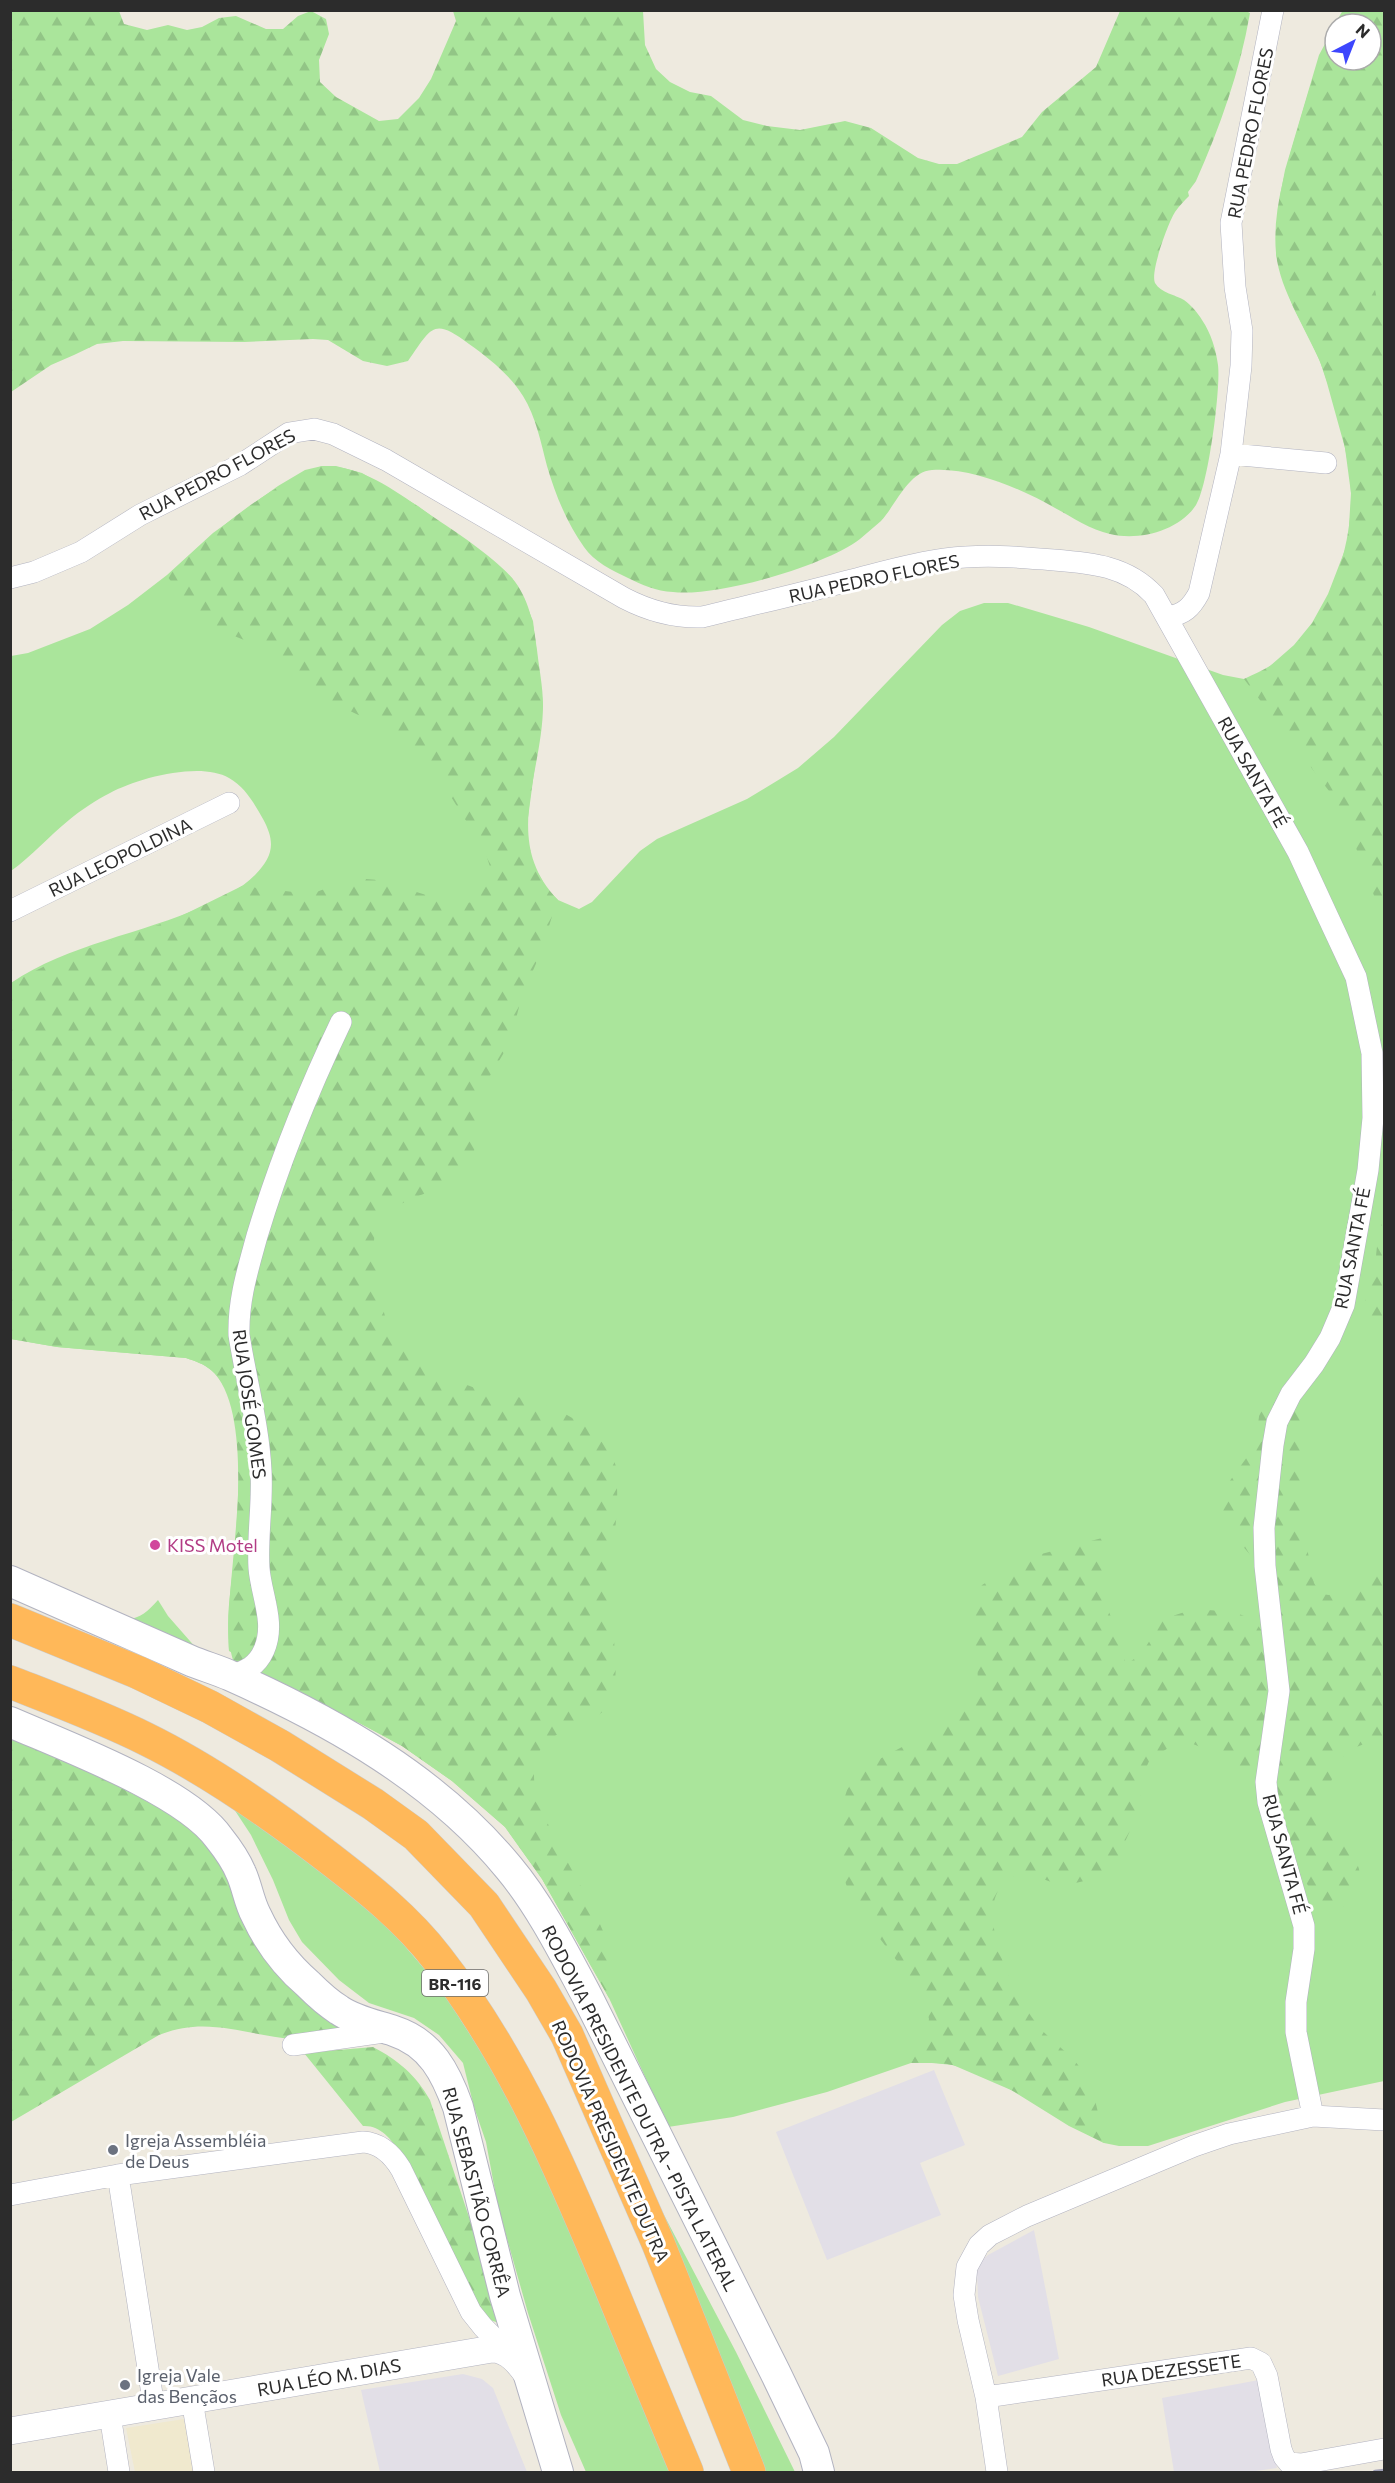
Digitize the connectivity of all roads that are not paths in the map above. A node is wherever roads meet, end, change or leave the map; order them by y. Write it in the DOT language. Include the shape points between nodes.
graph roads {
  1 [pos="1273,10"];
  2 [pos="1232,454"];
  3 [pos="1326,463"];
  4 [pos="10,578"];
  5 [pos="1168,617"];
  6 [pos="229,803"];
  7 [pos="10,911"];
  8 [pos="341,1022"];
  9 [pos="10,1581"];
  10 [pos="10,1611"];
  11 [pos="10,1620"];
  12 [pos="137,1672"];
  13 [pos="230,1676"];
  14 [pos="10,1682"];
  15 [pos="10,1722"];
  16 [pos="394,2030"];
  17 [pos="293,2045"];
  18 [pos="1313,2116"];
  19 [pos="1384,2121"];
  20 [pos="118,2175"];
  21 [pos="10,2195"];
  22 [pos="522,2363"];
  23 [pos="986,2397"];
  24 [pos="192,2400"];
  25 [pos="154,2407"];
  26 [pos="110,2415"];
  27 [pos="10,2431"];
  28 [pos="1384,2449"];
  29 [pos="817,2463"];
  30 [pos="119,2472"];
  31 [pos="204,2472"];
  32 [pos="558,2472"];
  33 [pos="687,2472"];
  34 [pos="749,2472"];
  35 [pos="997,2472"];
  1 -- 2 [label="street, RUA PEDRO FLORES" via="1231,223 1242,331"];
  2 -- 3 [label="street"];
  2 -- 5 [label="street, RUA PEDRO FLORES" via="1199,593 1192,607"];
  4 -- 5 [label="street, RUA PEDRO FLORES" via="81,552 140,514 240,465 289,433 314,429 386,460 624,598 669,615 702,617 944,559 1006,556 1122,571 1141,581"];
  5 -- 18 [label="street, RUA SANTA FÉ" via="1298,852 1328,916 1356,977 1372,1053 1373,1118 1368,1170 1344,1305 1330,1338 1291,1394 1277,1422 1264,1528 1279,1691 1266,1782 1268,1802 1304,1926 1296,2032"];
  6 -- 7 [label="street, RUA LEOPOLDINA"];
  8 -- 13 [label="street, RUA JOSÉ GOMES" via="269,1194 248,1264 238,1317 261,1465 259,1569 268,1635 258,1661 248,1671"];
  9 -- 13 [label="main road, RODOVIA PRESIDENTE DUTRA - PISTA LATERAL"];
  10 -- 12 [label="highway" via="80,1638"];
  11 -- 12 [label="highway, RODOVIA PRESIDENTE DUTRA"];
  12 -- 34 [label="highway, RODOVIA PRESIDENTE DUTRA" via="280,1746 373,1804 416,1835 484,1905 567,2035 658,2243"];
  13 -- 29 [label="main road, RODOVIA PRESIDENTE DUTRA - PISTA LATERAL" via="324,1722 412,1777 510,1868 587,1996"];
  14 -- 33 [label="highway, BR-116" via="147,1739 221,1782 283,1822 353,1876 395,1912 436,1956 473,2008 550,2144"];
  15 -- 16 [label="main road, RUA SEBASTIÃO CORRÊA" via="123,1772 207,1822 240,1872 256,1915 279,1954 340,2011"];
  16 -- 17 [label="street"];
  16 -- 22 [label="main road, RUA SEBASTIÃO CORRÊA" via="413,2038 430,2052 449,2083"];
  18 -- 19 [label="street"];
  18 -- 23 [label="street" via="1257,2127 1194,2146 990,2235 972,2255 964,2278 968,2320"];
  20 -- 21 [label="street"];
  20 -- 22 [label="street" via="363,2142 381,2147 396,2162 471,2312"];
  20 -- 25 [label="street"];
  22 -- 24 [label="street, RUA LÉO M. DIAS" via="505,2351 492,2349"];
  22 -- 32 [label="main road, RUA SEBASTIÃO CORRÊA"];
  23 -- 28 [label="street, RUA DEZESSETE" via="1251,2358 1261,2362 1268,2376 1281,2449 1289,2463"];
  23 -- 35 [label="street"];
  24 -- 25 [label="street, RUA LÉO M. DIAS"];
  24 -- 31 [label="street"];
  25 -- 26 [label="street, RUA LÉO M. DIAS"];
  26 -- 27 [label="street, RUA LÉO M. DIAS"];
  26 -- 30 [label="street"];
}
